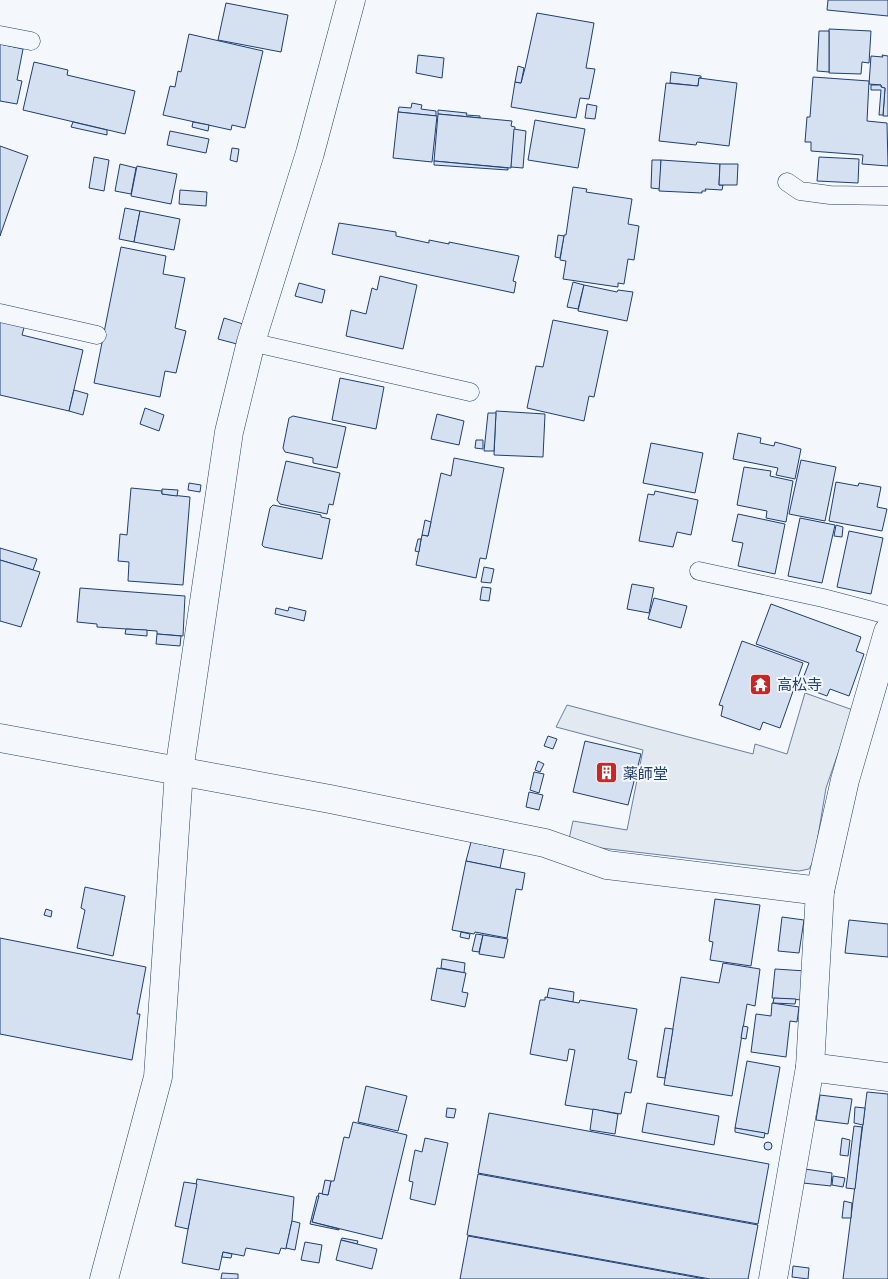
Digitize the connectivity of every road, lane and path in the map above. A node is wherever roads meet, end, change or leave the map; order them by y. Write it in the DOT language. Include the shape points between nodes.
graph roads {
  1 [pos="351,0"];
  2 [pos="0,35"];
  3 [pos="31,41"];
  4 [pos="786,182"];
  5 [pos="888,196"];
  6 [pos="0,313"];
  7 [pos="97,335"];
  8 [pos="251,342"];
  9 [pos="470,392"];
  10 [pos="699,571"];
  11 [pos="888,615"];
  12 [pos="888,632"];
  13 [pos="0,738"];
  14 [pos="179,772"];
  15 [pos="820,891"];
  16 [pos="810,1067"];
  17 [pos="888,1077"];
  18 [pos="104,1279"];
  19 [pos="773,1279"];
  1 -- 8 [label="street" via="310,154"];
  2 -- 3 [label="lane"];
  4 -- 5 [label="lane" via="800,191"];
  6 -- 7 [label="lane"];
  8 -- 9 [label="lane"];
  8 -- 14 [label="street" via="229,432"];
  10 -- 11 [label="lane"];
  12 -- 15 [label="street" via="845,780"];
  13 -- 14 [label="street"];
  14 -- 15 [label="street" via="545,843 607,865"];
  14 -- 18 [label="street" via="158,1077"];
  15 -- 16 [label="street"];
  16 -- 17 [label="street"];
  16 -- 19 [label="street"];
}
